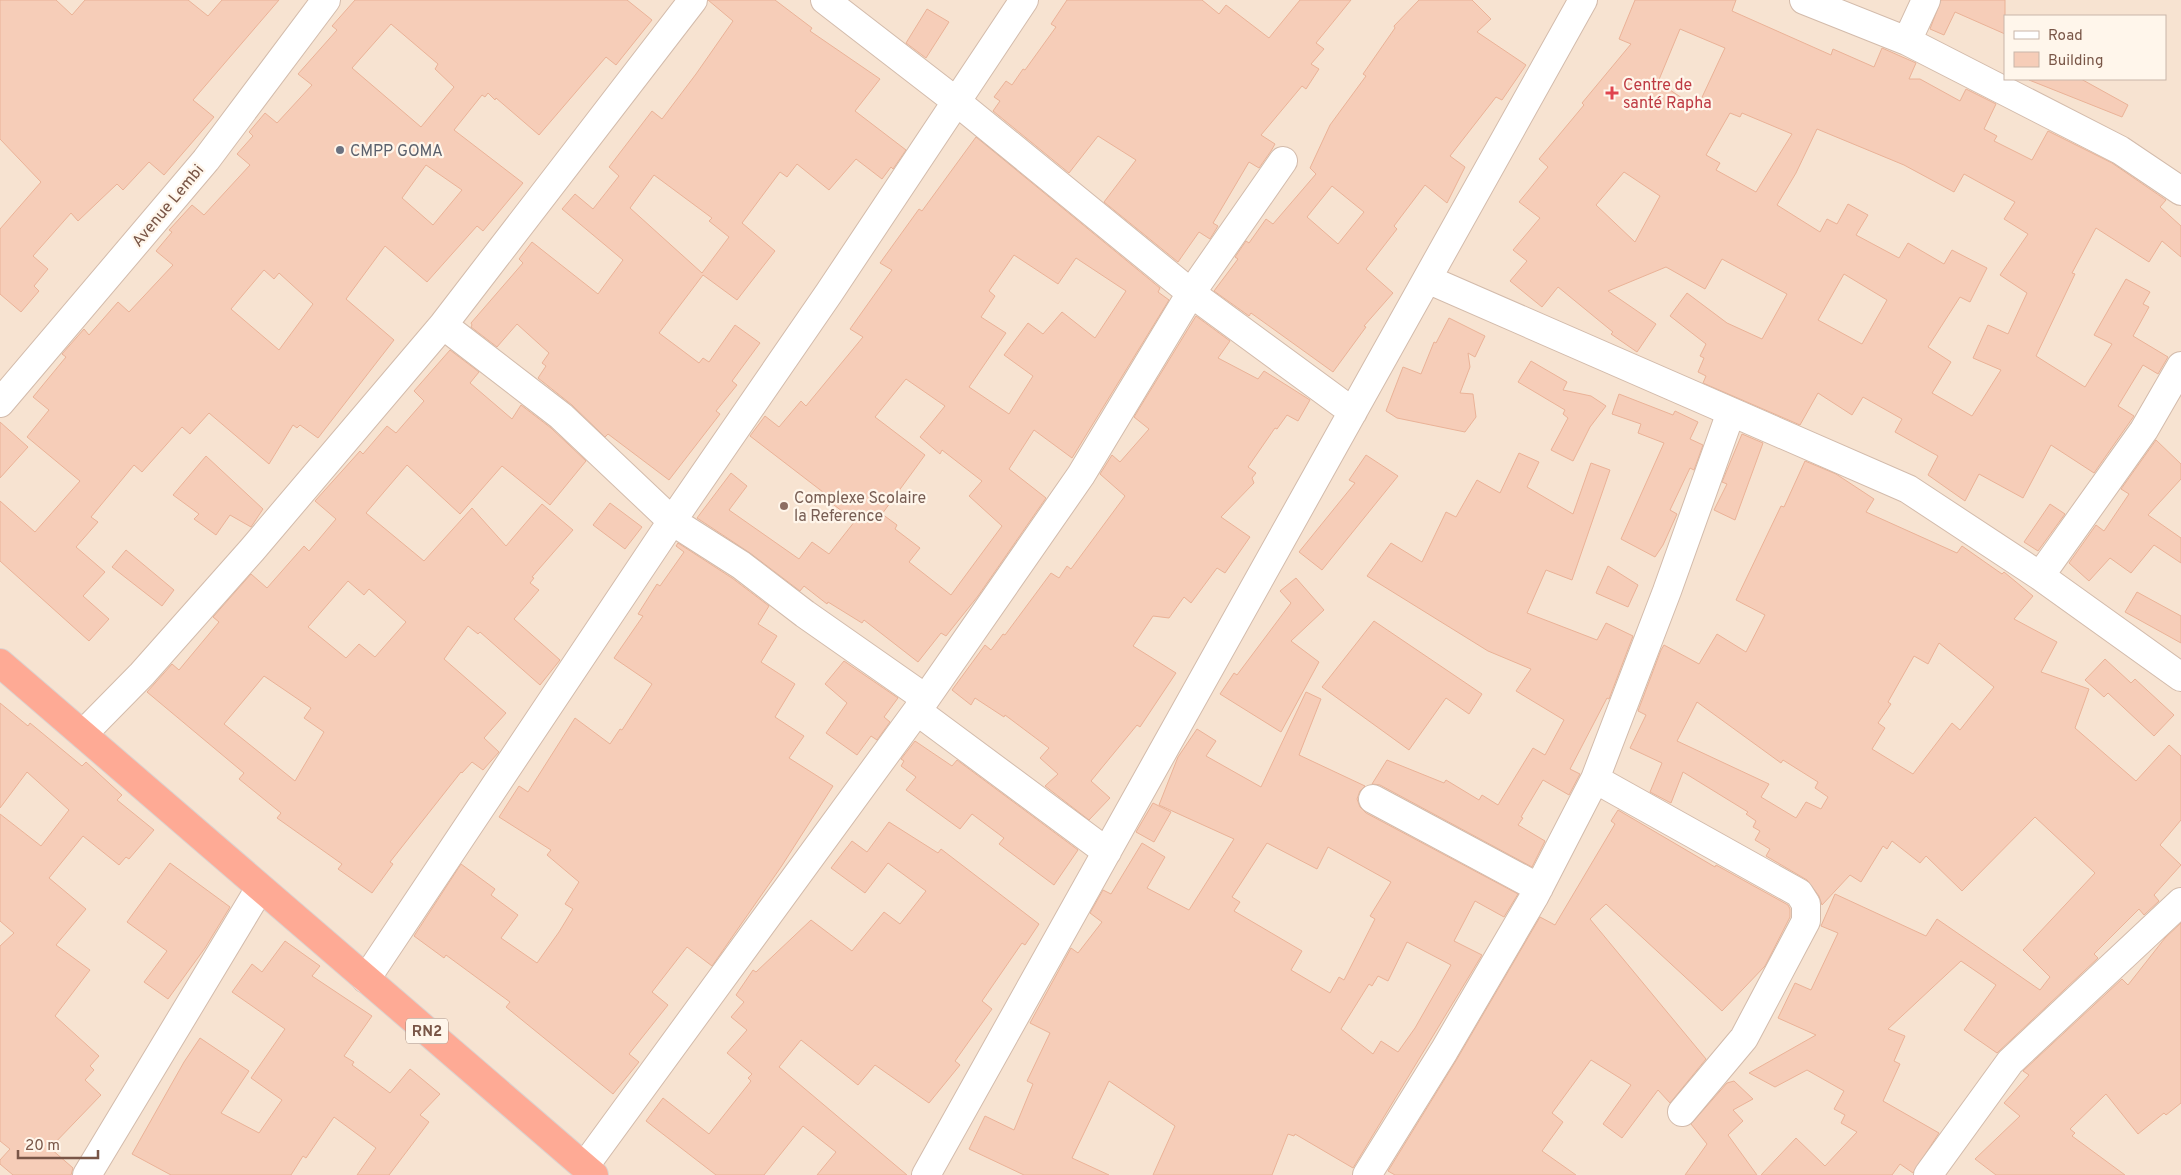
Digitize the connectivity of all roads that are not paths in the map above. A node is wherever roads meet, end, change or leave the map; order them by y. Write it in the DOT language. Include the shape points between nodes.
graph roads {
  1 [pos="326,0"];
  2 [pos="693,0"];
  3 [pos="826,0"];
  4 [pos="1024,0"];
  5 [pos="1583,0"];
  6 [pos="1804,0"];
  7 [pos="1926,0"];
  8 [pos="1907,41"];
  9 [pos="957,102"];
  10 [pos="1283,161"];
  11 [pos="2181,191"];
  12 [pos="1427,279"];
  13 [pos="1191,293"];
  14 [pos="443,325"];
  15 [pos="2181,366"];
  16 [pos="0,404"];
  17 [pos="1352,412"];
  18 [pos="1731,412"];
  19 [pos="672,522"];
  20 [pos="2040,576"];
  21 [pos="0,663"];
  22 [pos="2181,677"];
  23 [pos="921,704"];
  24 [pos="83,734"];
  25 [pos="1594,779"];
  26 [pos="1373,800"];
  27 [pos="1106,852"];
  28 [pos="260,888"];
  29 [pos="1539,888"];
  30 [pos="2181,902"];
  31 [pos="366,979"];
  32 [pos="1682,1112"];
  33 [pos="589,1171"];
  34 [pos="87,1175"];
  35 [pos="926,1175"];
  36 [pos="1367,1175"];
  37 [pos="1928,1175"];
  1 -- 16 [label="street, Avenue Lembi" via="206,160"];
  2 -- 14 [label="street"];
  3 -- 9 [label="street"];
  4 -- 9 [label="street"];
  5 -- 12 [label="street"];
  6 -- 8 [label="street"];
  7 -- 8 [label="street"];
  8 -- 11 [label="street" via="2120,150"];
  9 -- 13 [label="street"];
  9 -- 19 [label="street"];
  10 -- 13 [label="street"];
  12 -- 17 [label="street"];
  12 -- 18 [label="street"];
  13 -- 17 [label="street"];
  13 -- 23 [label="street" via="1081,475"];
  14 -- 19 [label="street" via="561,416"];
  14 -- 24 [label="street" via="252,550 142,674"];
  15 -- 20 [label="street" via="2144,430"];
  17 -- 27 [label="street"];
  18 -- 20 [label="street" via="1908,489"];
  18 -- 25 [label="street" via="1667,591"];
  19 -- 23 [label="street" via="741,565"];
  19 -- 31 [label="street"];
  20 -- 22 [label="street"];
  21 -- 24 [label="highway, RN2"];
  23 -- 27 [label="street"];
  23 -- 33 [label="street"];
  24 -- 28 [label="highway, RN2"];
  25 -- 29 [label="street"];
  25 -- 32 [label="street" via="1799,893 1806,904 1806,921 1744,1038"];
  26 -- 29 [label="street"];
  27 -- 35 [label="street"];
  28 -- 31 [label="highway, RN2"];
  28 -- 34 [label="street"];
  29 -- 36 [label="street"];
  30 -- 37 [label="street" via="2010,1062"];
  31 -- 33 [label="highway, RN2"];
}
